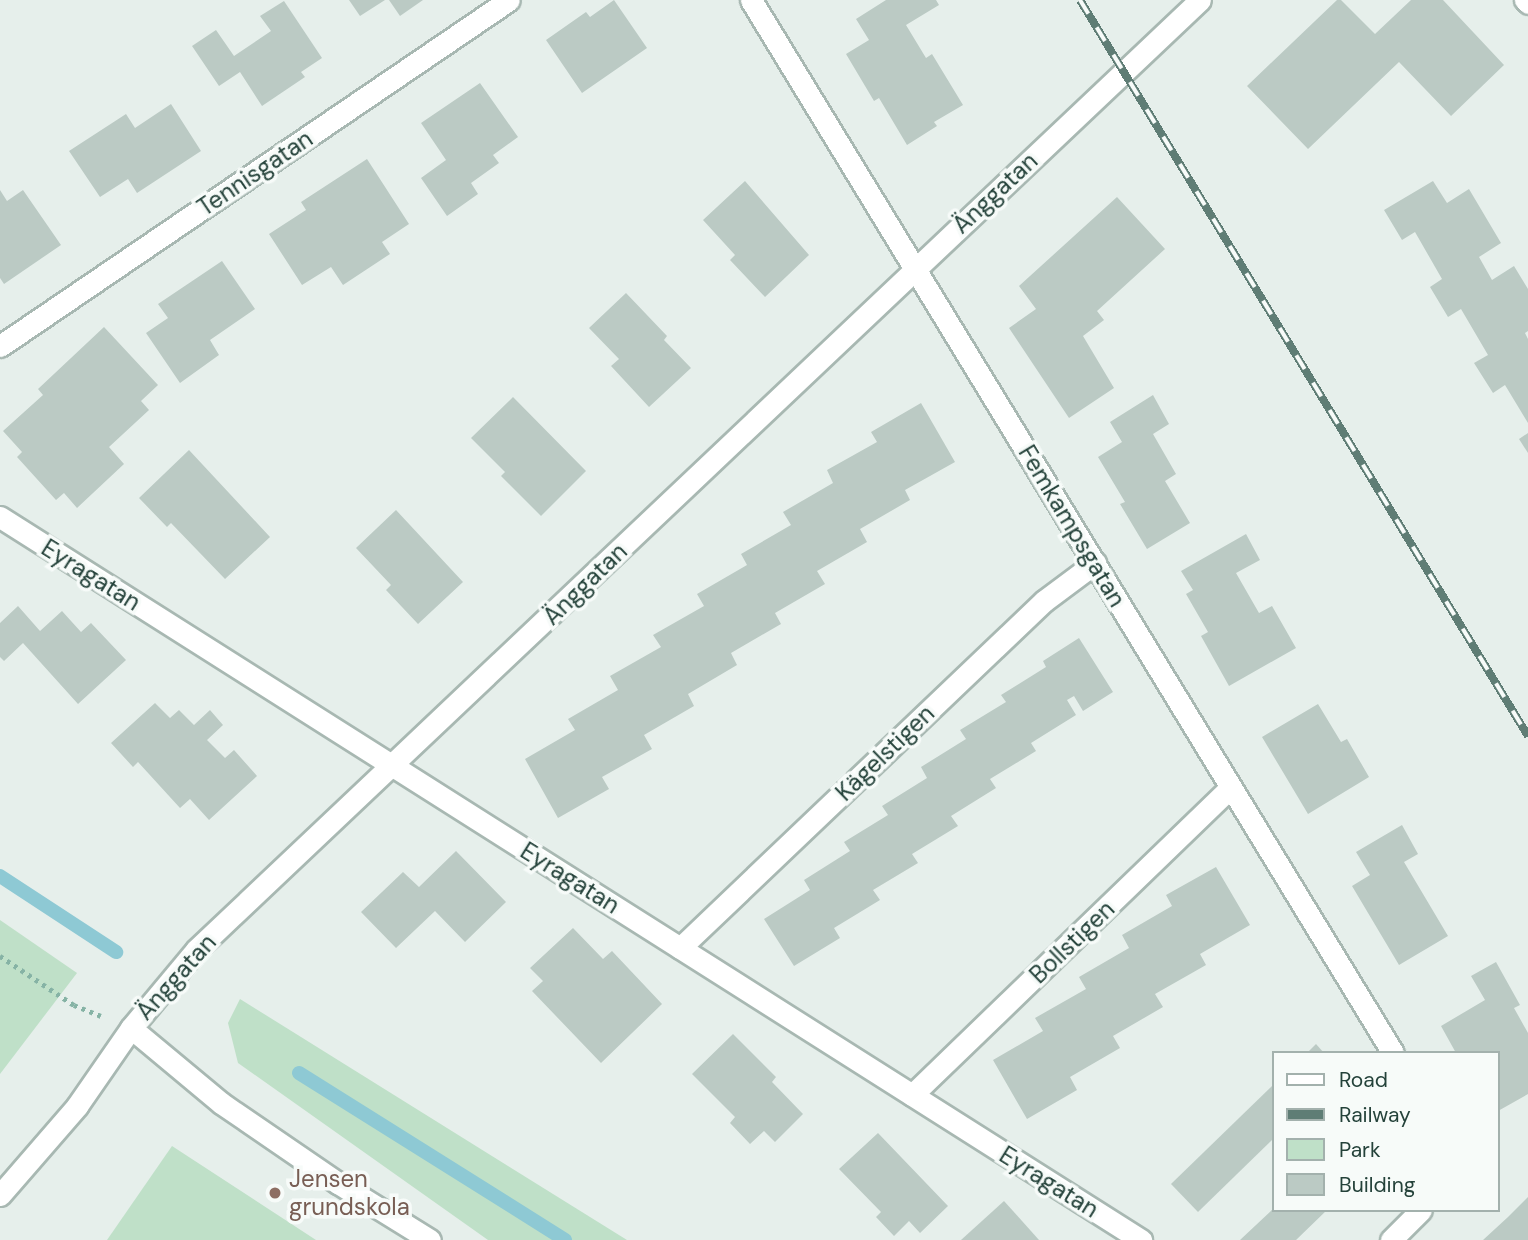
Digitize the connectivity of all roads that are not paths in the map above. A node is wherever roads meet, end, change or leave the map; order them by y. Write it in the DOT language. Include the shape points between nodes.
graph roads {
  1 [pos="509,0"];
  2 [pos="751,0"];
  3 [pos="1200,0"];
  4 [pos="915,269"];
  5 [pos="0,346"];
  6 [pos="0,517"];
  7 [pos="1095,563"];
  8 [pos="393,766"];
  9 [pos="1231,788"];
  10 [pos="681,948"];
  11 [pos="131,1028"];
  12 [pos="1392,1051"];
  13 [pos="912,1095"];
  14 [pos="0,1195"];
  15 [pos="1419,1212"];
  16 [pos="430,1240"];
  17 [pos="1141,1240"];
  18 [pos="1391,1240"];
  1 -- 5 [label="street, Tennisgatan"];
  2 -- 4 [label="street, Femkampsgatan"];
  3 -- 4 [label="street, Änggatan"];
  4 -- 7 [label="street, Femkampsgatan"];
  4 -- 8 [label="street, Änggatan"];
  6 -- 8 [label="street, Eyragatan"];
  7 -- 9 [label="street, Femkampsgatan"];
  7 -- 10 [label="street, Kägelstigen" via="1044,601"];
  8 -- 10 [label="street, Eyragatan"];
  8 -- 11 [label="street, Änggatan" via="196,950"];
  9 -- 12 [label="street, Femkampsgatan"];
  9 -- 13 [label="street, Bollstigen"];
  10 -- 13 [label="street, Eyragatan"];
  11 -- 14 [label="street, Änggatan" via="76,1106"];
  11 -- 16 [label="street" via="220,1103"];
  13 -- 17 [label="street, Eyragatan"];
  15 -- 18 [label="street"];
}
